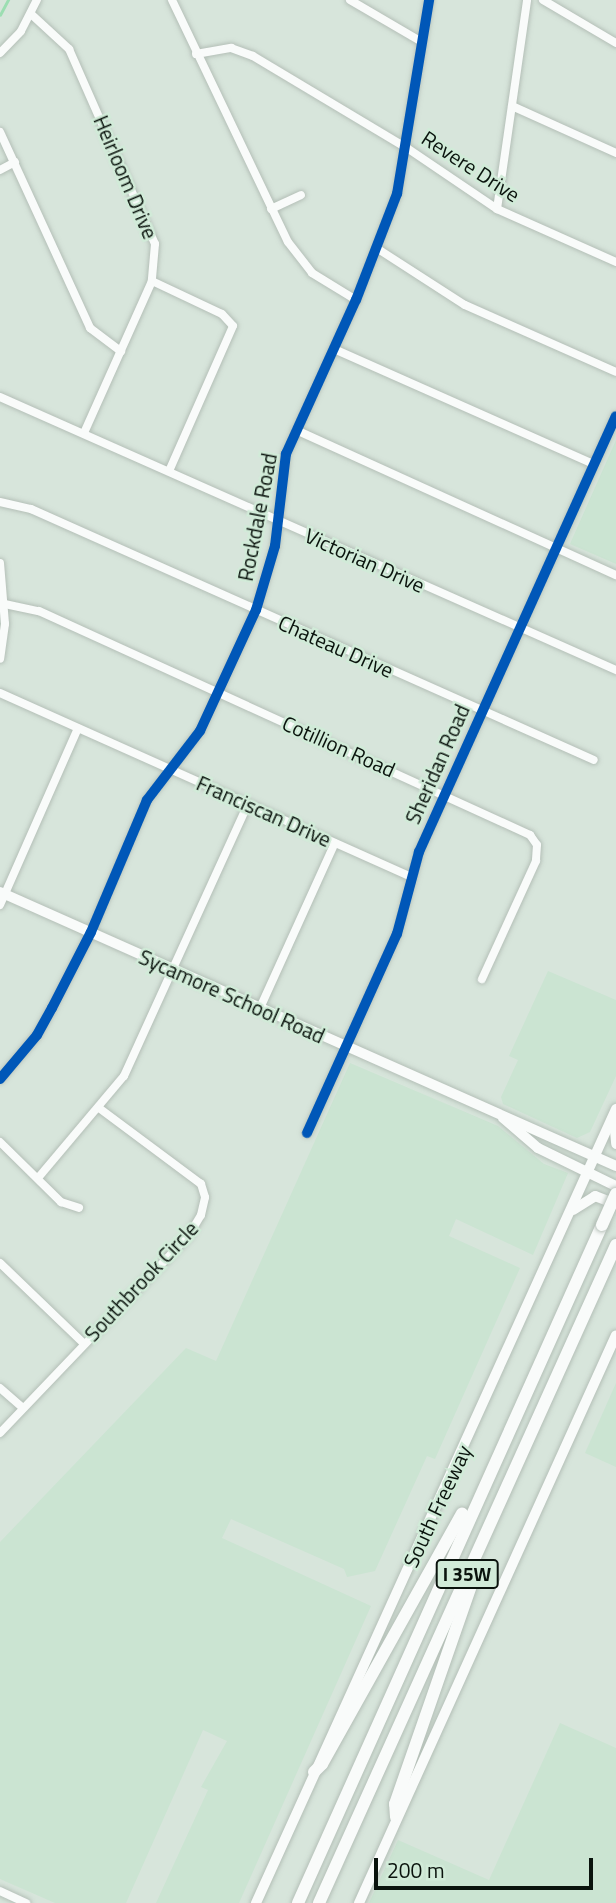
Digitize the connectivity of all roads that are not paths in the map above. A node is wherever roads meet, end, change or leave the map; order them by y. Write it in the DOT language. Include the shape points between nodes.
graph roads {
  1 [pos="37,0"];
  2 [pos="172,0"];
  3 [pos="350,0"];
  4 [pos="429,0"];
  5 [pos="527,0"];
  6 [pos="543,0"];
  7 [pos="31,14"];
  8 [pos="422,42"];
  9 [pos="616,43"];
  10 [pos="0,53"];
  11 [pos="197,54"];
  12 [pos="512,106"];
  13 [pos="0,132"];
  14 [pos="407,148"];
  15 [pos="616,153"];
  16 [pos="15,162"];
  17 [pos="0,170"];
  18 [pos="301,195"];
  19 [pos="271,209"];
  20 [pos="497,209"];
  21 [pos="377,249"];
  22 [pos="616,262"];
  23 [pos="152,281"];
  24 [pos="356,300"];
  25 [pos="334,349"];
  26 [pos="121,351"];
  27 [pos="616,372"];
  28 [pos="0,397"];
  29 [pos="616,416"];
  30 [pos="296,430"];
  31 [pos="84,433"];
  32 [pos="594,464"];
  33 [pos="169,471"];
  34 [pos="0,502"];
  35 [pos="278,521"];
  36 [pos="557,547"];
  37 [pos="0,563"];
  38 [pos="616,575"];
  39 [pos="3,603"];
  40 [pos="256,610"];
  41 [pos="519,629"];
  42 [pos="0,659"];
  43 [pos="616,670"];
  44 [pos="218,692"];
  45 [pos="0,693"];
  46 [pos="482,712"];
  47 [pos="78,728"];
  48 [pos="594,760"];
  49 [pos="173,771"];
  50 [pos="445,793"];
  51 [pos="248,804"];
  52 [pos="335,843"];
  53 [pos="412,877"];
  54 [pos="2,897"];
  55 [pos="91,932"];
  56 [pos="176,971"];
  57 [pos="482,979"];
  58 [pos="260,1008"];
  59 [pos="344,1046"];
  60 [pos="0,1079"];
  61 [pos="99,1108"];
  62 [pos="616,1109"];
  63 [pos="503,1118"];
  64 [pos="307,1133"];
  65 [pos="0,1142"];
  66 [pos="616,1144"];
  67 [pos="593,1156"];
  68 [pos="616,1166"];
  69 [pos="586,1171"];
  70 [pos="38,1178"];
  71 [pos="616,1186"];
  72 [pos="616,1194"];
  73 [pos="616,1204"];
  74 [pos="79,1208"];
  75 [pos="570,1213"];
  76 [pos="616,1245"];
  77 [pos="0,1263"];
  78 [pos="616,1335"];
  79 [pos="83,1343"];
  80 [pos="0,1388"];
  81 [pos="23,1408"];
  82 [pos="517,1409"];
  83 [pos="0,1433"];
  84 [pos="504,1491"];
  85 [pos="314,1772"];
  86 [pos="396,1817"];
  87 [pos="0,1891"];
  88 [pos="26,1903"];
  89 [pos="256,1903"];
  90 [pos="298,1903"];
  91 [pos="319,1903"];
  92 [pos="359,1903"];
  1 -- 7 [label="street"];
  2 -- 11 [label="street"];
  3 -- 8 [label="street"];
  4 -- 8 [label="street, Rockdale Road"];
  5 -- 12 [label="street"];
  6 -- 9 [label="street"];
  7 -- 10 [label="street"];
  7 -- 23 [label="street, Heirloom Drive" via="64,41 76,62 152,231 157,256"];
  8 -- 14 [label="street, Rockdale Road"];
  11 -- 14 [label="street, Revere Drive" via="230,48 253,55"];
  11 -- 19 [label="street"];
  12 -- 15 [label="street"];
  12 -- 20 [label="street"];
  13 -- 16 [label="street"];
  14 -- 20 [label="street, Revere Drive"];
  14 -- 21 [label="street, Rockdale Road"];
  16 -- 17 [label="street"];
  16 -- 26 [label="street" via="90,328"];
  18 -- 19 [label="street"];
  19 -- 24 [label="street" via="303,264"];
  20 -- 22 [label="street, Revere Drive"];
  21 -- 24 [label="street, Rockdale Road"];
  21 -- 27 [label="street" via="485,316"];
  23 -- 26 [label="street, Heirloom Drive"];
  23 -- 33 [label="street" via="222,314 233,326"];
  24 -- 25 [label="street, Rockdale Road"];
  25 -- 30 [label="street, Rockdale Road"];
  25 -- 32 [label="street"];
  26 -- 31 [label="street, Heirloom Drive"];
  28 -- 31 [label="street, Victorian Drive"];
  29 -- 32 [label="street, Sheridan Road"];
  30 -- 35 [label="street, Rockdale Road" via="283,466"];
  30 -- 36 [label="street"];
  31 -- 33 [label="street, Victorian Drive"];
  32 -- 36 [label="street, Sheridan Road"];
  33 -- 35 [label="street, Victorian Drive"];
  34 -- 40 [label="street, Chateau Drive" via="31,509"];
  35 -- 40 [label="street, Rockdale Road"];
  35 -- 41 [label="street, Victorian Drive"];
  36 -- 38 [label="street"];
  36 -- 41 [label="street, Sheridan Road"];
  37 -- 39 [label="street"];
  39 -- 42 [label="street"];
  39 -- 44 [label="street, Cotillion Road" via="39,611"];
  40 -- 44 [label="street, Rockdale Road"];
  40 -- 46 [label="street, Chateau Drive"];
  41 -- 43 [label="street, Victorian Drive"];
  41 -- 46 [label="street, Sheridan Road"];
  44 -- 49 [label="street, Rockdale Road"];
  44 -- 50 [label="street, Cotillion Road"];
  45 -- 47 [label="street, Franciscan Drive"];
  46 -- 48 [label="street, Chateau Drive"];
  46 -- 50 [label="street, Sheridan Road"];
  47 -- 49 [label="street, Franciscan Drive"];
  47 -- 54 [label="street"];
  49 -- 51 [label="street, Franciscan Drive"];
  49 -- 55 [label="street, Rockdale Road" via="147,800"];
  50 -- 53 [label="street, Sheridan Road"];
  50 -- 57 [label="street, Cotillion Road" via="510,823 537,845 528,880"];
  51 -- 52 [label="street, Franciscan Drive"];
  51 -- 56 [label="street"];
  52 -- 53 [label="street, Franciscan Drive"];
  52 -- 58 [label="street"];
  53 -- 59 [label="street, Sheridan Road" via="397,934"];
  54 -- 55 [label="main road, Sycamore School Road"];
  55 -- 56 [label="main road, Sycamore School Road"];
  55 -- 60 [label="street, Rockdale Road" via="37,1035"];
  56 -- 58 [label="main road, Sycamore School Road"];
  56 -- 61 [label="street" via="124,1076"];
  58 -- 59 [label="main road, Sycamore School Road"];
  59 -- 63 [label="main road, Sycamore School Road"];
  59 -- 64 [label="street, Sheridan Road"];
  61 -- 70 [label="street"];
  61 -- 79 [label="street, Southbrook Circle" via="192,1176 205,1196 201,1215 189,1235"];
  62 -- 66 [label="main road"];
  62 -- 67 [label="main road, South Freeway"];
  63 -- 67 [label="main road, Sycamore School Road" via="516,1119"];
  63 -- 69 [label="main road, Sycamore School Road" via="538,1148"];
  65 -- 70 [label="street"];
  67 -- 68 [label="main road, Sycamore School Road"];
  67 -- 69 [label="main road, South Freeway"];
  69 -- 71 [label="main road, Sycamore School Road"];
  69 -- 75 [label="main road, South Freeway"];
  70 -- 74 [label="street" via="61,1202"];
  72 -- 82 [label="highway, South Freeway / I 35W, bridge"];
  73 -- 75 [label="main road" via="587,1197"];
  75 -- 85 [label="main road, South Freeway"];
  76 -- 84 [label="highway, I 35W"];
  77 -- 79 [label="street"];
  78 -- 86 [label="main road"];
  79 -- 81 [label="street, Southbrook Circle"];
  80 -- 81 [label="street"];
  81 -- 83 [label="street, Southbrook Circle"];
  82 -- 85 [label="highway" via="506,1420 453,1533"];
  82 -- 90 [label="highway, South Freeway / I 35W"];
  84 -- 86 [label="highway" via="500,1515 466,1598 395,1804"];
  84 -- 91 [label="highway, I 35W"];
  85 -- 89 [label="main road, South Freeway"];
  86 -- 92 [label="main road"];
  87 -- 88 [label="street"];
}
